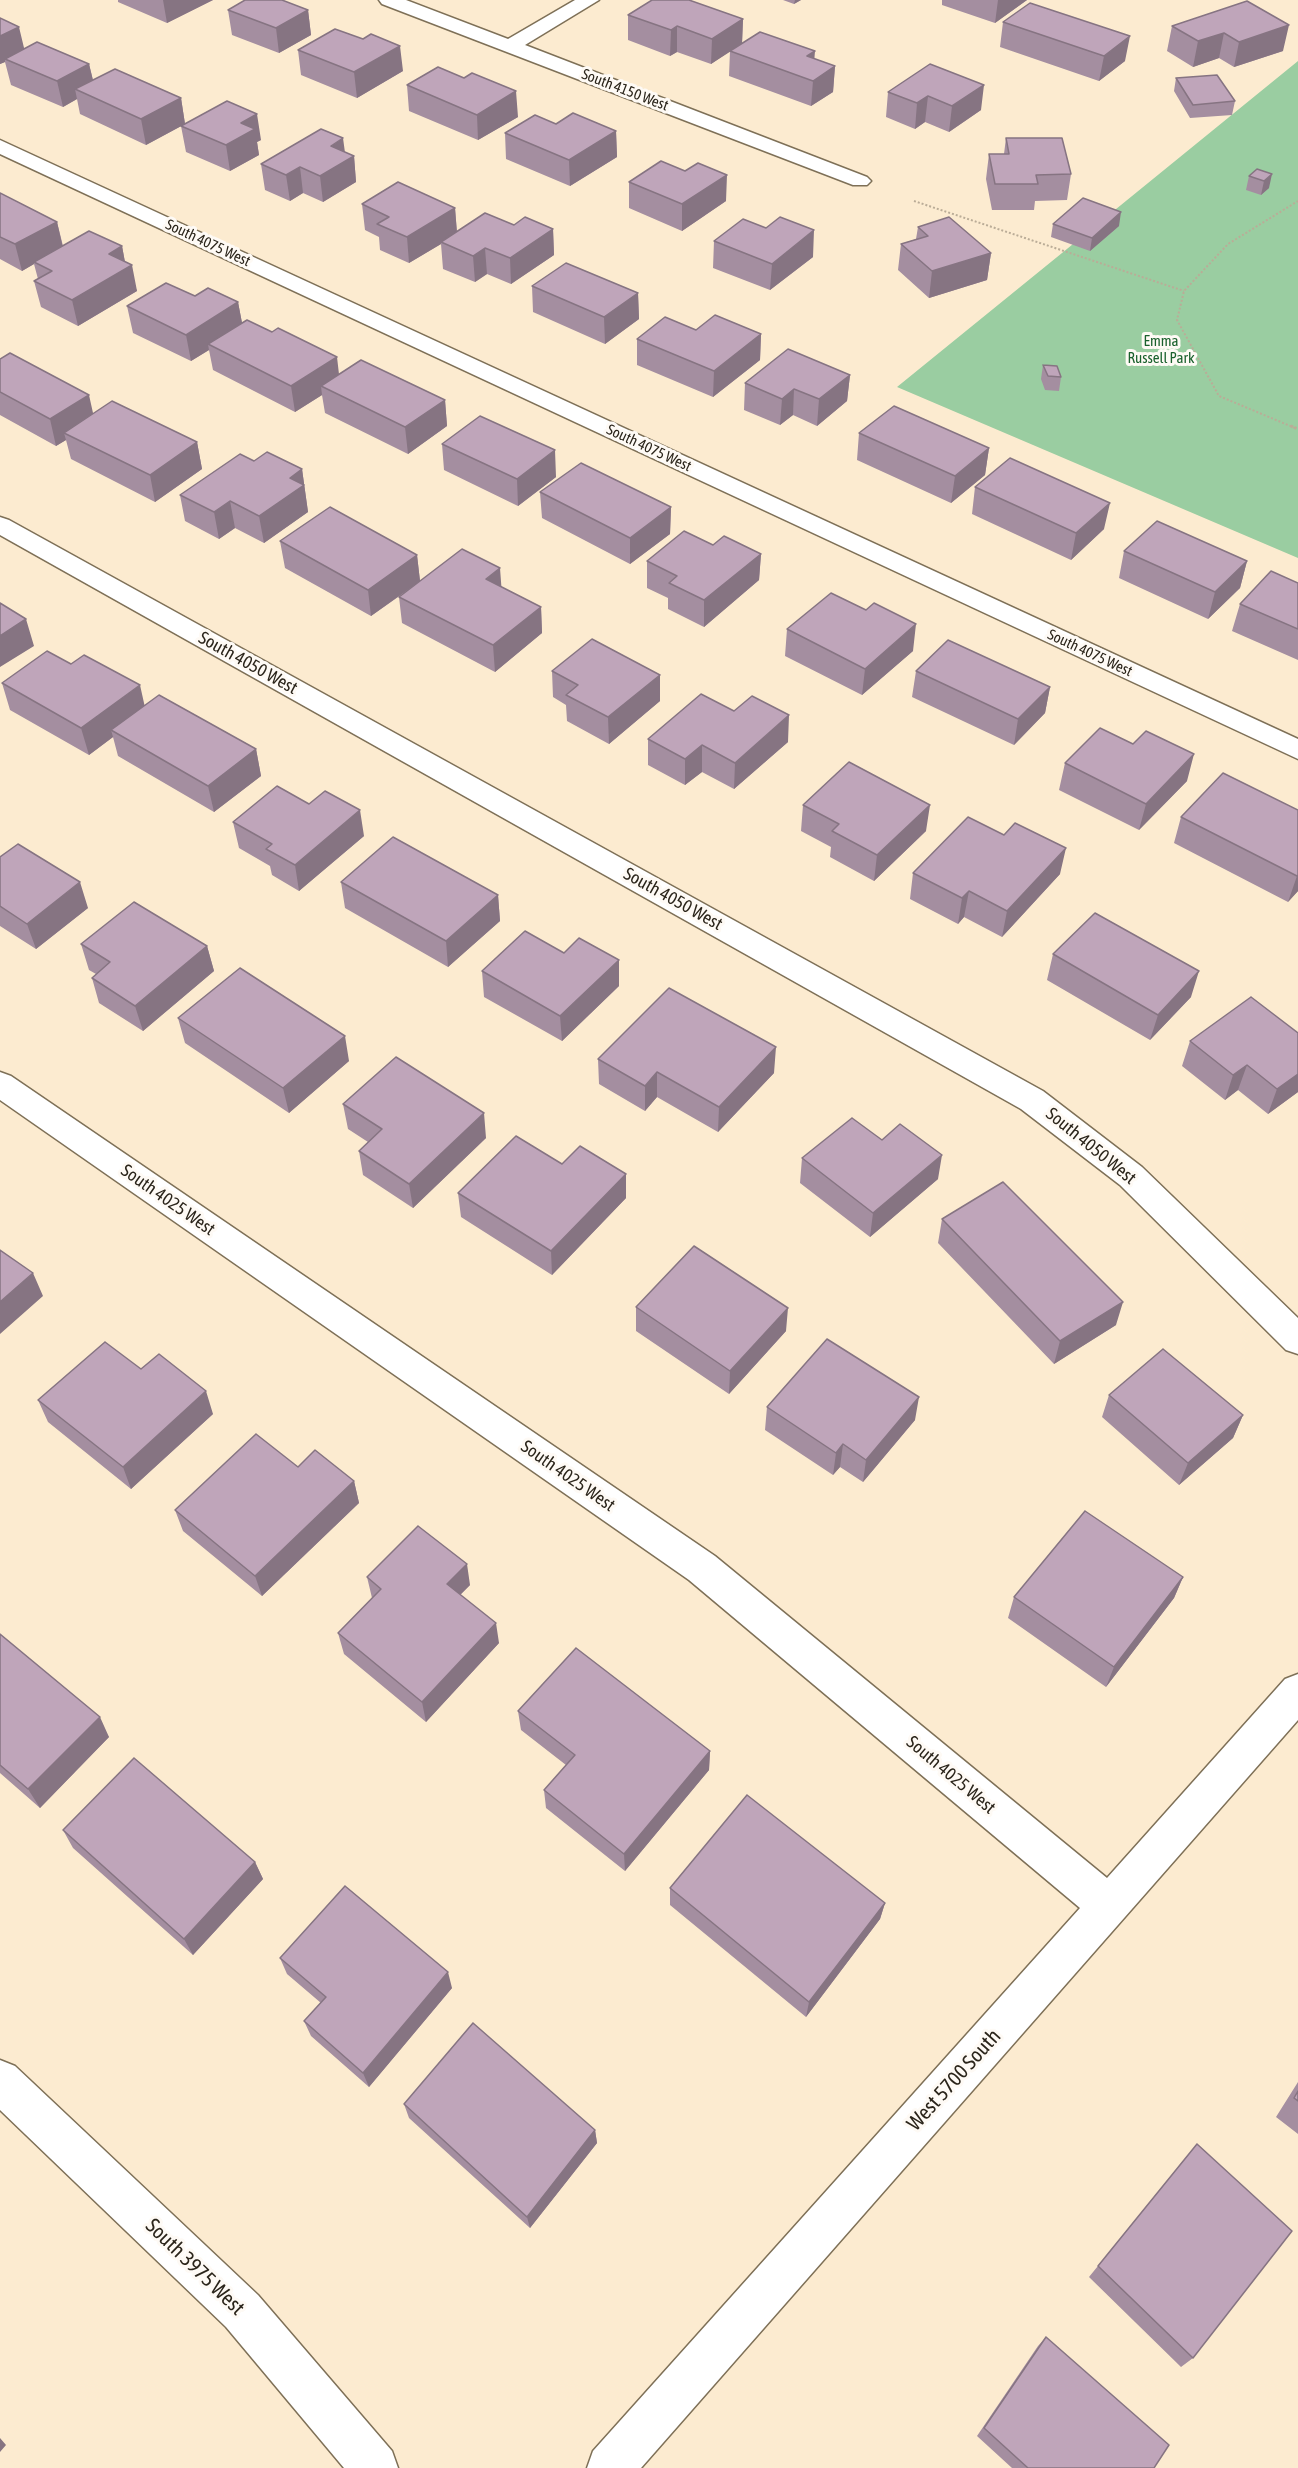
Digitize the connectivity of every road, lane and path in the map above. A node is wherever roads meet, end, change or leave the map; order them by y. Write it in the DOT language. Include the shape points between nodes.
graph roads {
  1 [pos="389,0"];
  2 [pos="589,0"];
  3 [pos="510,46"];
  4 [pos="0,146"];
  5 [pos="861,181"];
  6 [pos="914,201"];
  7 [pos="1298,201"];
  8 [pos="1184,291"];
  9 [pos="1298,429"];
  10 [pos="0,525"];
  11 [pos="1298,750"];
  12 [pos="0,1084"];
  13 [pos="1298,1340"];
  14 [pos="1298,1692"];
  15 [pos="1108,1905"];
  16 [pos="0,2081"];
  17 [pos="375,2468"];
  18 [pos="610,2468"];
  1 -- 3 [label="street, South 4150 West"];
  2 -- 3 [label="street"];
  3 -- 5 [label="street, South 4150 West"];
  4 -- 11 [label="street, South 4075 West"];
  6 -- 8 [label="path"];
  7 -- 8 [label="path" via="1228,244"];
  8 -- 9 [label="path" via="1177,321 1219,396"];
  10 -- 13 [label="street, South 4050 West" via="1032,1100 1131,1176"];
  12 -- 15 [label="street, South 4025 West" via="702,1568"];
  14 -- 15 [label="street, West 5700 South"];
  15 -- 18 [label="street, West 5700 South"];
  16 -- 17 [label="street, South 3975 West" via="242,2311"];
}
